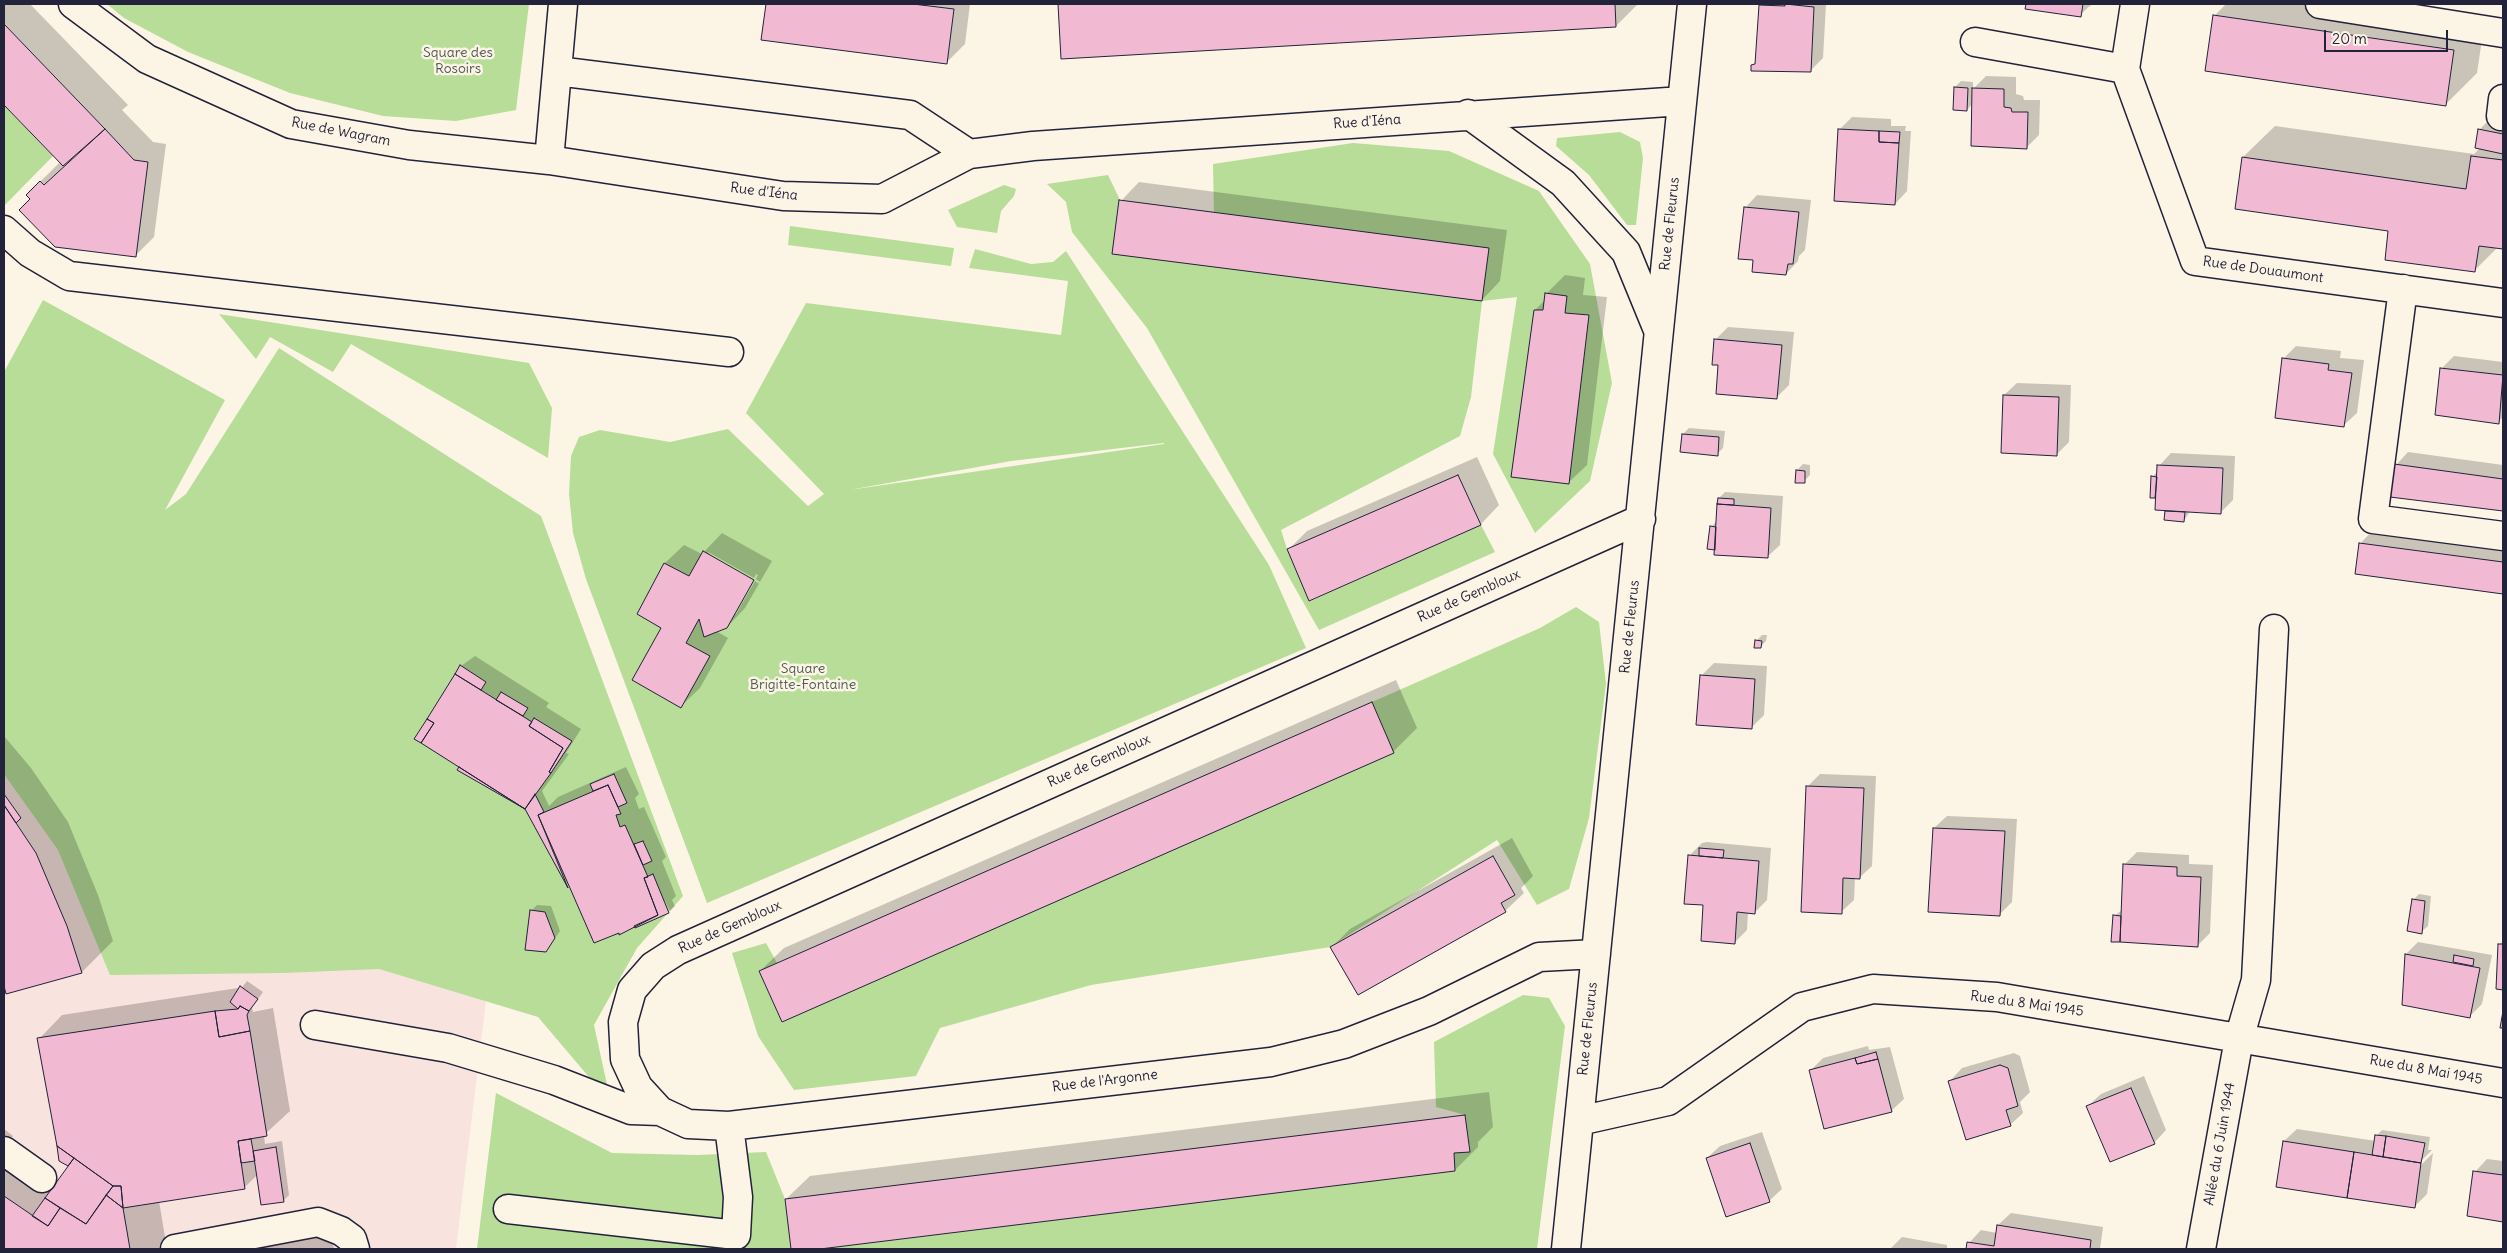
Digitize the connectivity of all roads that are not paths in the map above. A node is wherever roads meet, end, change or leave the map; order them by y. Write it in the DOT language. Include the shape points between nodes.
graph roads {
  1 [pos="73,4"];
  2 [pos="562,4"];
  3 [pos="1692,4"];
  4 [pos="2135,4"];
  5 [pos="2320,4"];
  6 [pos="2503,33"];
  7 [pos="1975,42"];
  8 [pos="2125,69"];
  9 [pos="557,71"];
  10 [pos="1682,101"];
  11 [pos="1468,114"];
  12 [pos="969,154"];
  13 [pos="549,160"];
  14 [pos="4,230"];
  15 [pos="2403,289"];
  16 [pos="2503,302"];
  17 [pos="1659,334"];
  18 [pos="729,352"];
  19 [pos="1641,519"];
  20 [pos="2503,536"];
  21 [pos="2274,629"];
  22 [pos="1596,954"];
  23 [pos="315,1026"];
  24 [pos="2239,1039"];
  25 [pos="625,1059"];
  26 [pos="2503,1083"];
  27 [pos="660,1111"];
  28 [pos="1578,1121"];
  29 [pos="729,1126"];
  30 [pos="4,1151"];
  31 [pos="42,1178"];
  32 [pos="508,1209"];
  33 [pos="175,1249"];
  34 [pos="355,1249"];
  35 [pos="1566,1249"];
  36 [pos="2201,1249"];
  1 -- 13 [label="street, Rue de Wagram" via="147,59 292,124 409,145"];
  2 -- 9 [label="street"];
  3 -- 10 [label="street, Rue de Fleurus"];
  4 -- 8 [label="street, Rue de Douaumont"];
  5 -- 6 [label="street"];
  7 -- 8 [label="street"];
  8 -- 15 [label="street, Rue de Douaumont" via="2194,261"];
  9 -- 12 [label="street" via="910,115"];
  9 -- 13 [label="street"];
  10 -- 11 [label="street, Rue d'Iéna"];
  10 -- 17 [label="street, Rue de Fleurus"];
  11 -- 12 [label="street, Rue d'Iéna" via="1033,146"];
  11 -- 17 [label="street" via="1563,182 1626,252"];
  12 -- 13 [label="street, Rue d'Iéna" via="882,199 783,196"];
  14 -- 18 [label="street" via="30,253 69,276"];
  15 -- 16 [label="street, Rue de Douaumont"];
  15 -- 20 [label="street" via="2373,519"];
  17 -- 19 [label="street, Rue de Fleurus"];
  19 -- 22 [label="street, Rue de Fleurus"];
  19 -- 25 [label="street, Rue de Gembloux" via="678,950 653,966 632,990 623,1022"];
  21 -- 24 [label="street, Allée du 6 Juin 1944" via="2256,980"];
  22 -- 28 [label="street, Rue de Fleurus"];
  22 -- 29 [label="street, Rue de l'Argonne" via="1540,957 1421,1014 1344,1044 1271,1062"];
  23 -- 27 [label="street" via="448,1048 554,1080 631,1110"];
  24 -- 26 [label="street, Rue du 8 Mai 1945"];
  24 -- 28 [label="street, Rue du 8 Mai 1945" via="1997,997 1873,989 1802,1007 1668,1101"];
  24 -- 36 [label="street, Allée du 6 Juin 1944"];
  25 -- 27 [label="street, Rue de l'Argonne" via="638,1087"];
  27 -- 29 [label="street, Rue de l'Argonne" via="688,1124"];
  28 -- 35 [label="street, Rue de Fleurus"];
  29 -- 32 [label="street" via="738,1197 736,1234"];
  30 -- 31 [label="street"];
  33 -- 34 [label="street" via="318,1222 352,1239"];
}
